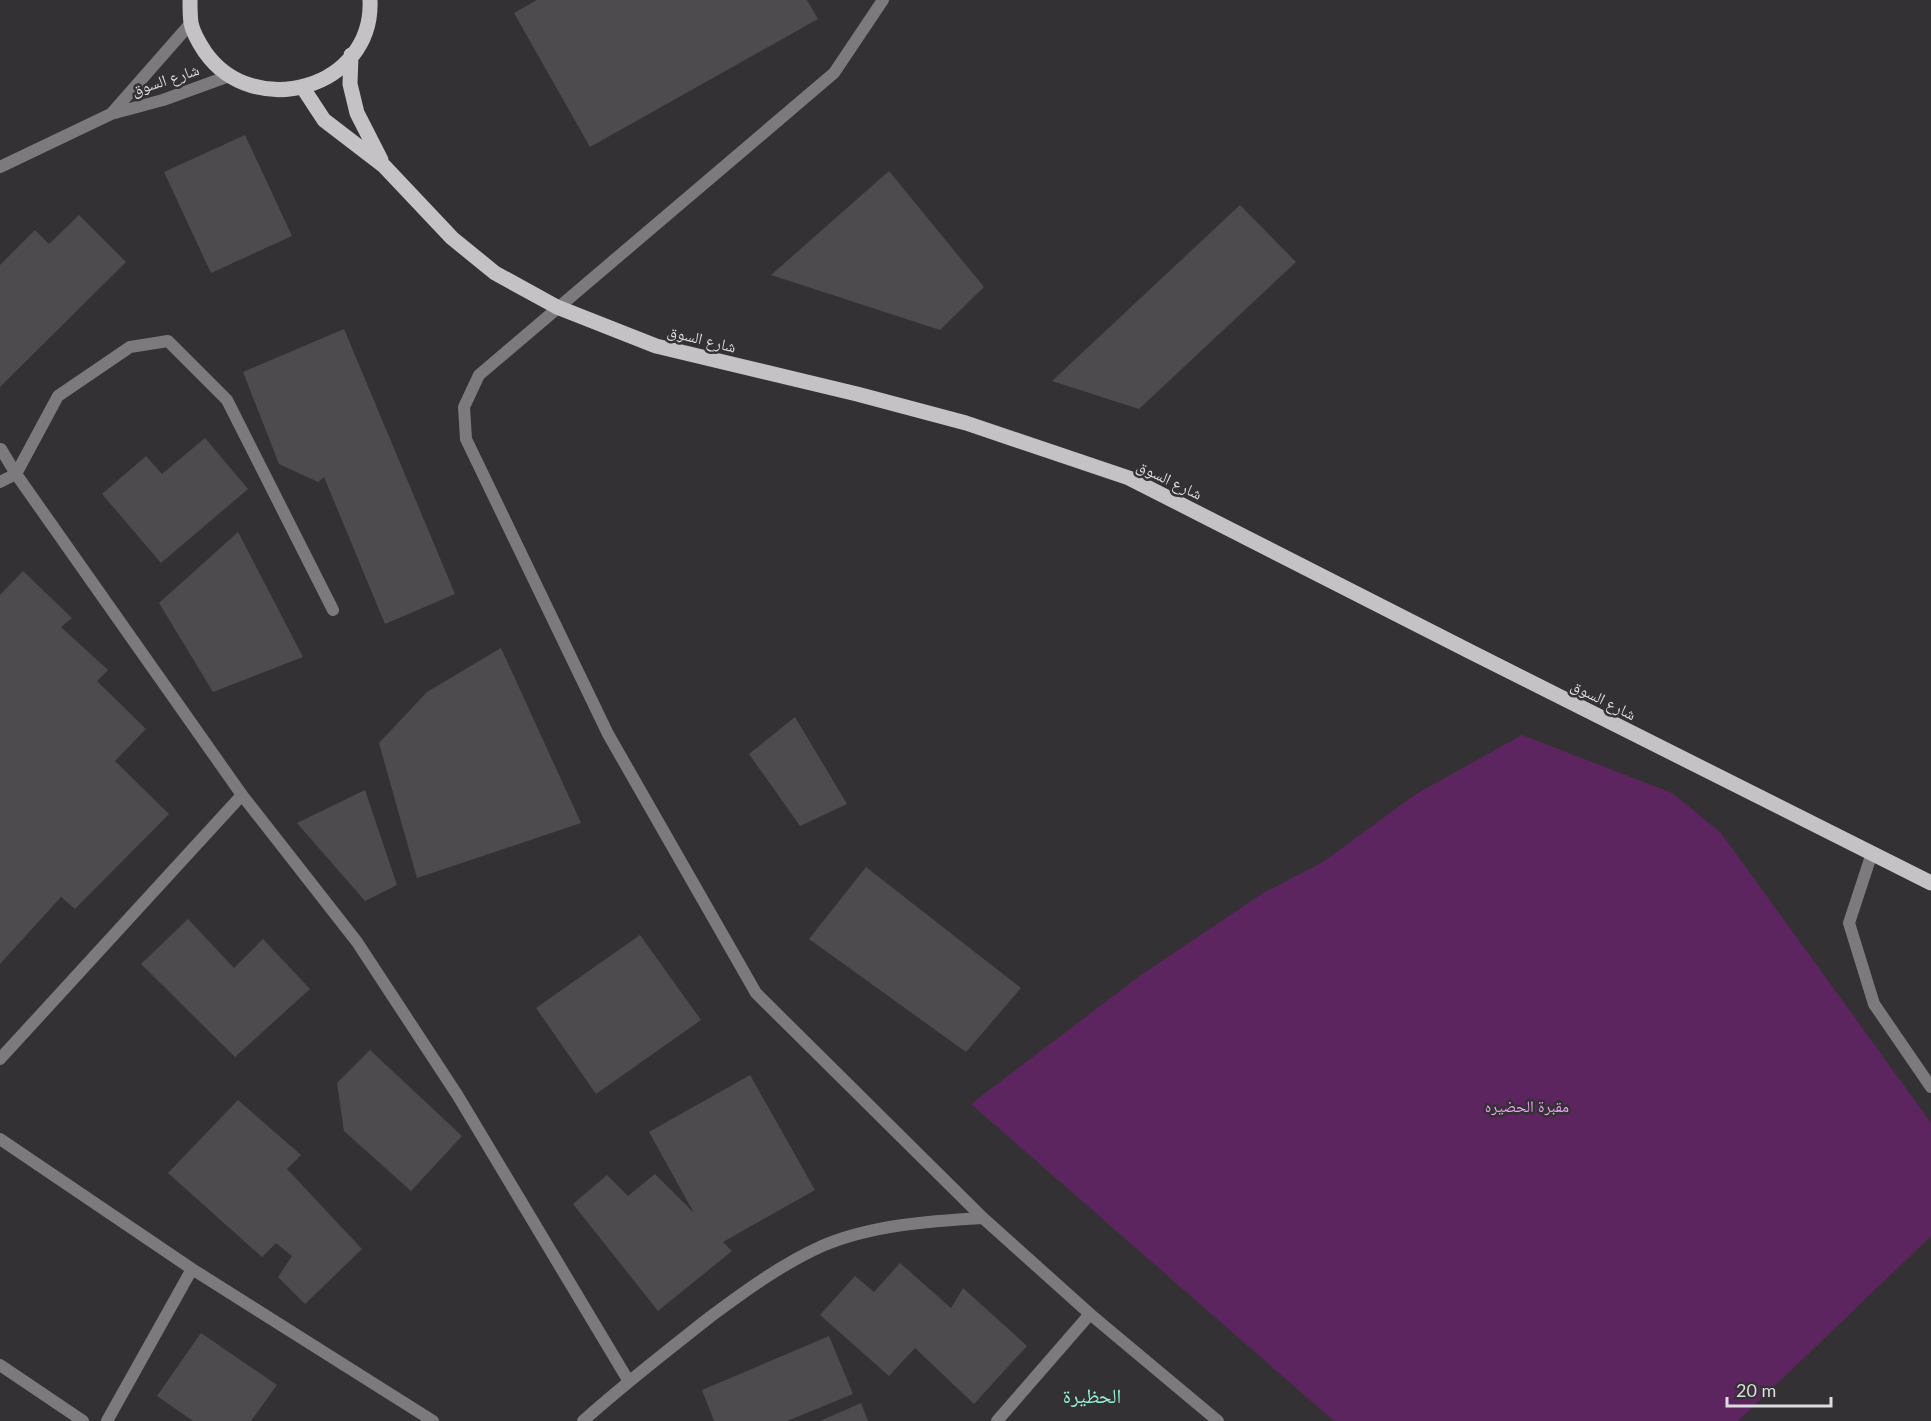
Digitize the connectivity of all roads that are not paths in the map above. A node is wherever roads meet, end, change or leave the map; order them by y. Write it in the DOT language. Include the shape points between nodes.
graph roads {
  1 [pos="190,0"];
  2 [pos="883,0"];
  3 [pos="370,2"];
  4 [pos="191,24"];
  5 [pos="351,55"];
  6 [pos="229,76"];
  7 [pos="303,88"];
  8 [pos="111,114"];
  9 [pos="384,166"];
  10 [pos="0,167"];
  11 [pos="557,307"];
  12 [pos="1,449"];
  13 [pos="16,474"];
  14 [pos="0,482"];
  15 [pos="333,610"];
  16 [pos="242,795"];
  17 [pos="1872,853"];
  18 [pos="1931,883"];
  19 [pos="0,1059"];
  20 [pos="1931,1087"];
  21 [pos="0,1139"];
  22 [pos="983,1218"];
  23 [pos="192,1269"];
  24 [pos="1090,1314"];
  25 [pos="0,1365"];
  26 [pos="628,1380"];
  27 [pos="82,1421"];
  28 [pos="107,1421"];
  29 [pos="433,1421"];
  30 [pos="583,1421"];
  31 [pos="997,1421"];
  32 [pos="1218,1421"];
  1 -- 4 [label="main road"];
  2 -- 11 [label="street" via="834,73"];
  3 -- 5 [label="main road" via="364,32"];
  4 -- 6 [label="main road" via="212,62"];
  4 -- 8 [label="street, شارع السوق"];
  5 -- 7 [label="main road" via="338,70"];
  5 -- 9 [label="main road" via="350,84 357,113"];
  6 -- 7 [label="main road" via="252,87 277,91"];
  6 -- 8 [label="street, شارع السوق"];
  7 -- 9 [label="main road" via="324,120"];
  8 -- 10 [label="street, شارع السوق"];
  9 -- 11 [label="main road, شارع السوق" via="452,238 495,273"];
  11 -- 17 [label="main road, شارع السوق" via="656,346 966,423 1130,478"];
  11 -- 22 [label="street" via="479,375 464,407 466,439 608,734 756,993"];
  12 -- 13 [label="street"];
  13 -- 14 [label="street"];
  13 -- 15 [label="street" via="58,396 130,347 168,341 227,400"];
  13 -- 16 [label="street"];
  16 -- 19 [label="street"];
  16 -- 26 [label="street" via="357,942 458,1096"];
  17 -- 18 [label="main road, شارع السوق"];
  17 -- 20 [label="street" via="1849,923 1874,1004"];
  21 -- 23 [label="street"];
  22 -- 24 [label="street"];
  22 -- 26 [label="street" via="919,1222 822,1246 746,1291"];
  23 -- 28 [label="street"];
  23 -- 29 [label="street"];
  24 -- 31 [label="street"];
  24 -- 32 [label="street"];
  25 -- 27 [label="street"];
  26 -- 30 [label="street"];
}
